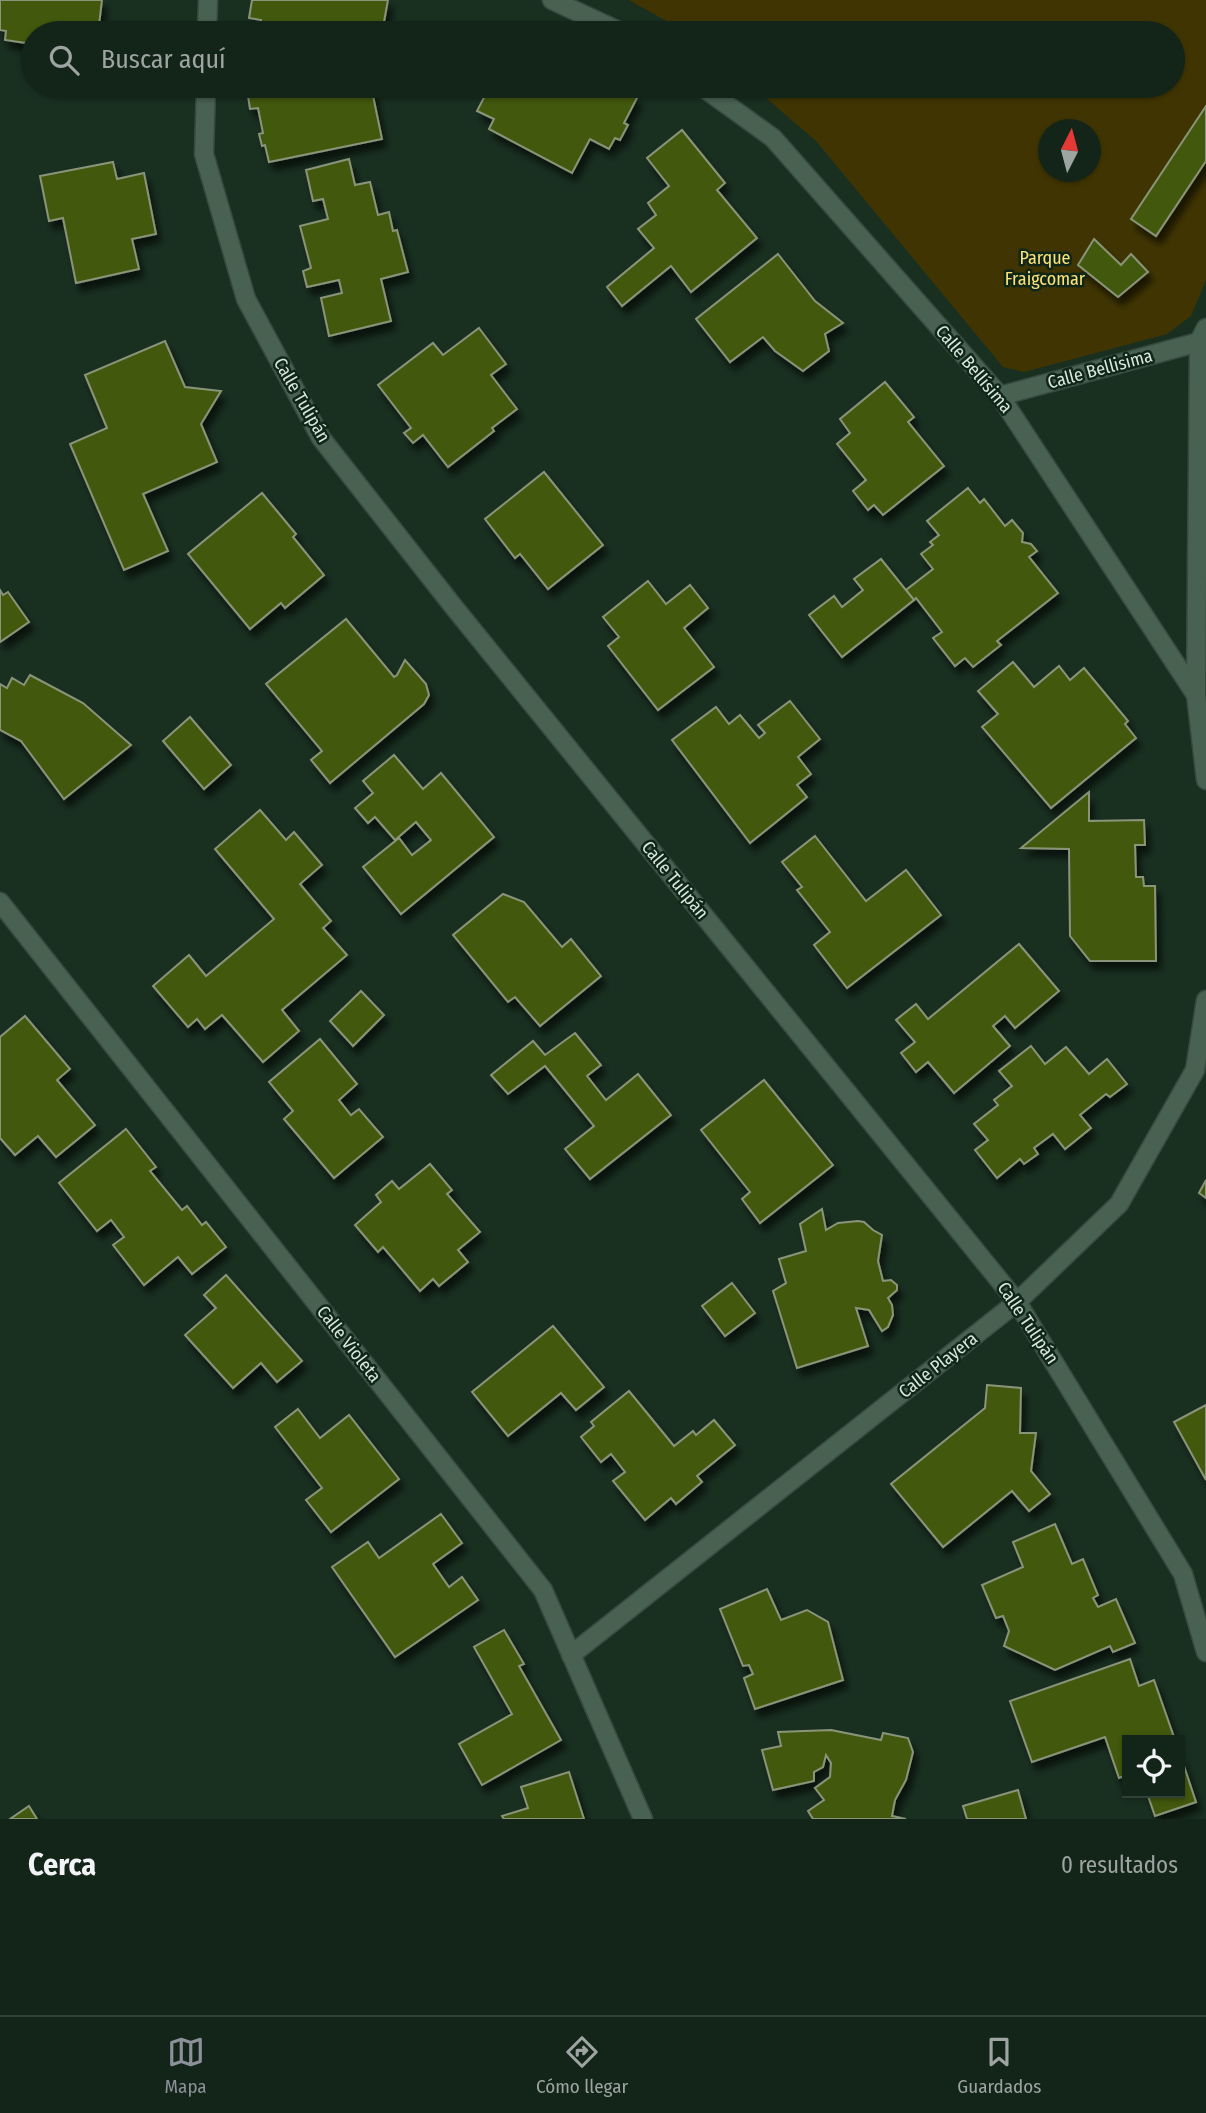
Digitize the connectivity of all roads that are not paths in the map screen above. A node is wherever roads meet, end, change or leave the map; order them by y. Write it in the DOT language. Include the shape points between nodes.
graph roads {
  1 [pos="208,0"];
  2 [pos="552,0"];
  3 [pos="207,21"];
  4 [pos="597,21"];
  5 [pos="205,98"];
  6 [pos="718,98"];
  7 [pos="1203,335"];
  8 [pos="1000,396"];
  9 [pos="1196,695"];
  10 [pos="1206,780"];
  11 [pos="0,902"];
  12 [pos="1206,1000"];
  13 [pos="1017,1302"];
  14 [pos="1206,1652"];
  15 [pos="571,1655"];
  16 [pos="643,1819"];
  1 -- 3 [label="street"];
  2 -- 4 [label="street"];
  5 -- 13 [label="street, Calle Tulipán" via="204,154 246,299 321,439"];
  6 -- 8 [label="street, Calle Bellísima" via="773,138"];
  7 -- 8 [label="street, Calle Bellisima"];
  7 -- 9 [label="street"];
  8 -- 9 [label="street, Calle Bellísima"];
  9 -- 10 [label="street"];
  11 -- 15 [label="street, Calle Violeta" via="543,1590"];
  12 -- 13 [label="street, Calle Playera" via="1195,1070 1119,1204"];
  13 -- 14 [label="street, Calle Tulipán" via="1183,1574"];
  13 -- 15 [label="street, Calle Playera"];
  15 -- 16 [label="street, Calle Violeta"];
}
